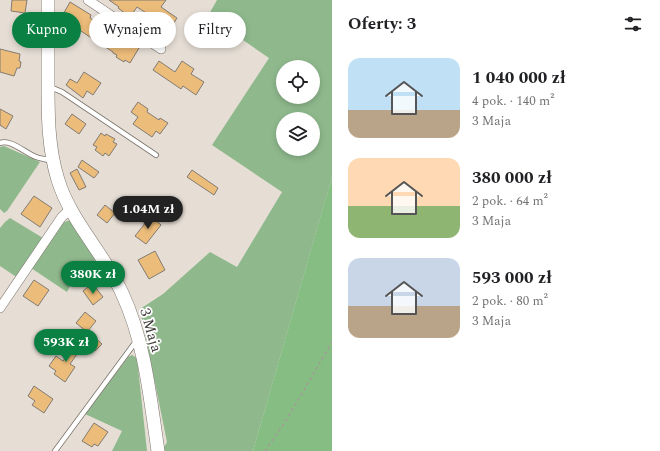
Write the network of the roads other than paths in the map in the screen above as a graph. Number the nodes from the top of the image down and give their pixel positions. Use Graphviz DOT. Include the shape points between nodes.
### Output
graph roads {
  1 [pos="48,0"];
  2 [pos="88,0"];
  3 [pos="161,49"];
  4 [pos="48,86"];
  5 [pos="0,144"];
  6 [pos="156,155"];
  7 [pos="53,161"];
  8 [pos="70,209"];
  9 [pos="0,308"];
  10 [pos="139,337"];
  11 [pos="55,451"];
  12 [pos="158,451"];
  1 -- 4 [label="street, 3 Maja"];
  2 -- 3 [label="street"];
  4 -- 6 [label="lane" via="62,92"];
  4 -- 7 [label="street, 3 Maja" via="49,142"];
  5 -- 7 [label="lane" via="11,144 36,157"];
  7 -- 8 [label="street, 3 Maja"];
  8 -- 9 [label="street" via="61,218"];
  8 -- 10 [label="street, 3 Maja" via="121,291"];
  10 -- 11 [label="lane"];
  10 -- 12 [label="street, 3 Maja"];
}
